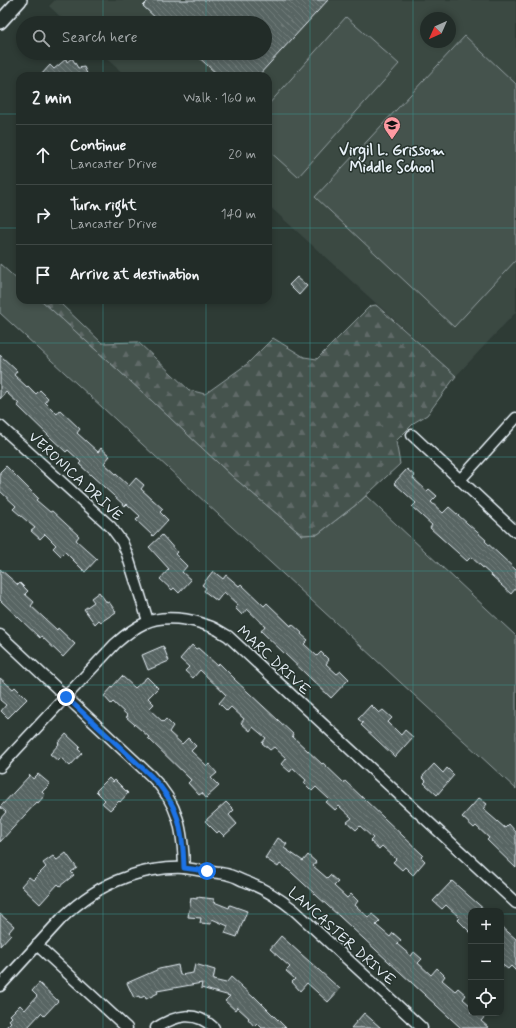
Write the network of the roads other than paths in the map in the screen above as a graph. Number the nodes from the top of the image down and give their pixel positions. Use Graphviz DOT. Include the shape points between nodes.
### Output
graph roads {
  1 [pos="20,0"];
  2 [pos="0,22"];
  3 [pos="516,418"];
  4 [pos="0,426"];
  5 [pos="412,435"];
  6 [pos="460,480"];
  7 [pos="516,532"];
  8 [pos="148,621"];
  9 [pos="0,636"];
  10 [pos="66,697"];
  11 [pos="0,767"];
  12 [pos="184,868"];
  13 [pos="516,903"];
  14 [pos="37,945"];
  15 [pos="0,986"];
  16 [pos="127,1028"];
  17 [pos="156,1028"];
  18 [pos="214,1028"];
  19 [pos="422,1028"];
  1 -- 2 [label="main road"];
  3 -- 6 [label="street"];
  4 -- 8 [label="street, VERONICA DRIVE" via="111,528 122,542"];
  5 -- 6 [label="street"];
  6 -- 7 [label="street"];
  8 -- 10 [label="street, MARC DRIVE" via="115,644"];
  8 -- 13 [label="street, MARC DRIVE" via="175,618 192,620 228,636"];
  9 -- 10 [label="street"];
  10 -- 11 [label="street, MARC DRIVE"];
  10 -- 12 [label="street" via="151,776 166,794 179,821"];
  12 -- 14 [label="street, LANCASTER DRIVE" via="163,869 122,878 73,908"];
  12 -- 19 [label="street, LANCASTER DRIVE" via="230,875 270,892 294,910"];
  14 -- 15 [label="street, LANCASTER DRIVE"];
  14 -- 16 [label="street"];
  17 -- 18 [label="street" via="167,1021 188,1016 199,1018"];
}
